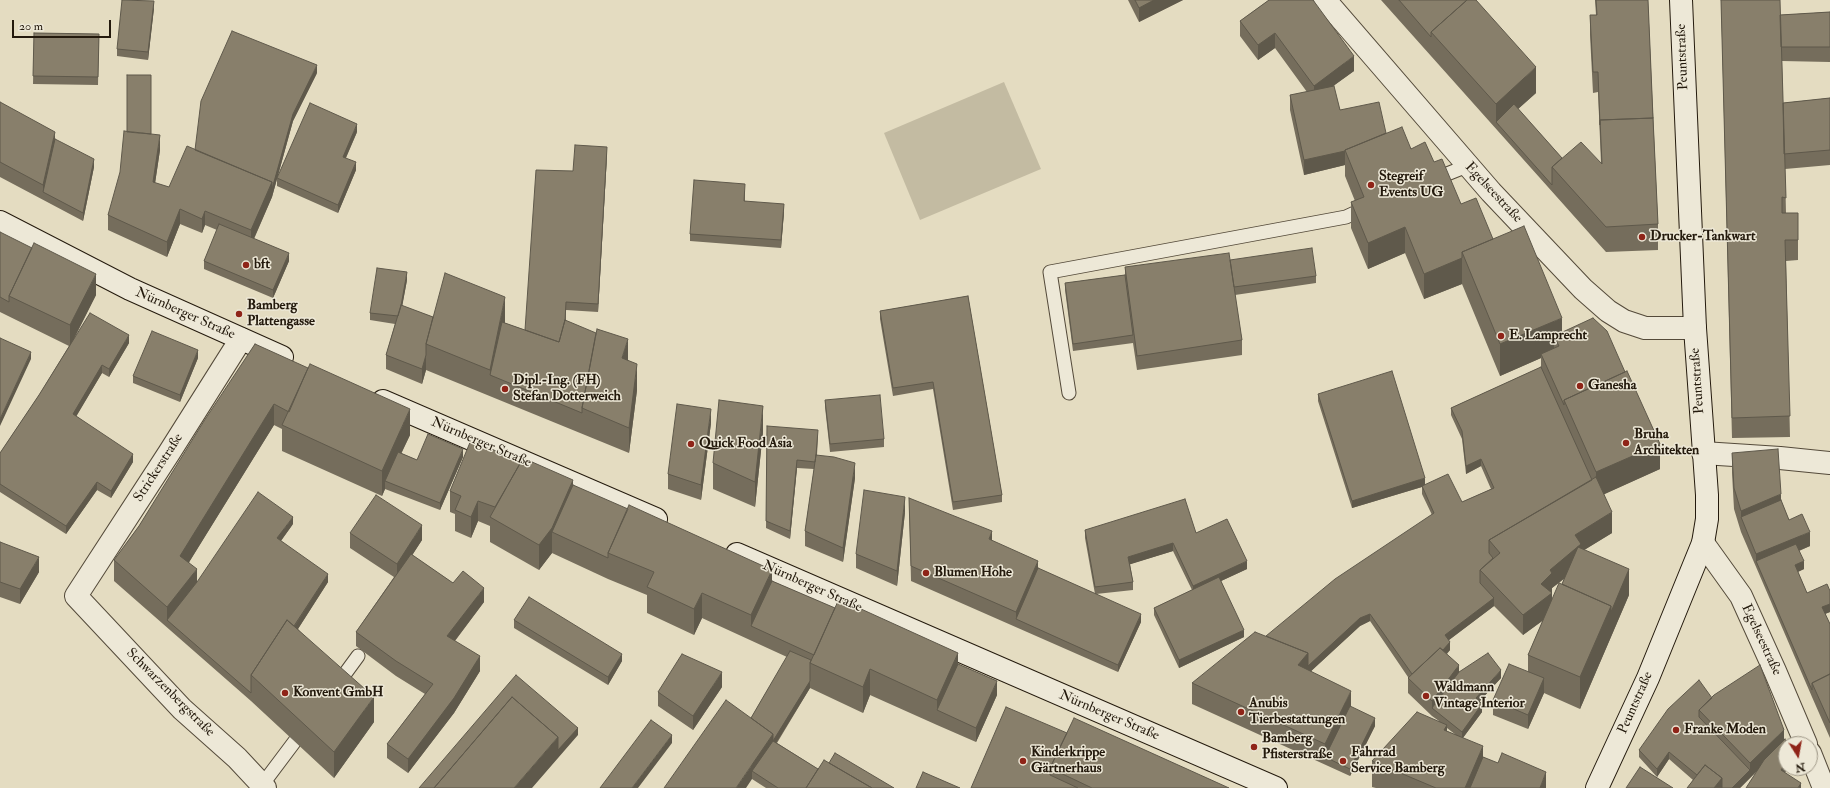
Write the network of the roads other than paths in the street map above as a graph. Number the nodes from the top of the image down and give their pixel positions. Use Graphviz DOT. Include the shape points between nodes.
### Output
graph roads {
  1 [pos="1325,0"];
  2 [pos="1681,0"];
  3 [pos="1467,166"];
  4 [pos="1431,180"];
  5 [pos="1359,211"];
  6 [pos="0,222"];
  7 [pos="1695,328"];
  8 [pos="241,339"];
  9 [pos="297,363"];
  10 [pos="1069,393"];
  11 [pos="367,394"];
  12 [pos="1703,453"];
  13 [pos="1830,463"];
  14 [pos="677,528"];
  15 [pos="1703,543"];
  16 [pos="720,547"];
  17 [pos="76,596"];
  18 [pos="358,656"];
  19 [pos="335,687"];
  20 [pos="1803,736"];
  21 [pos="295,741"];
  22 [pos="1818,773"];
  23 [pos="264,786"];
  24 [pos="1276,788"];
  25 [pos="1597,788"];
  26 [pos="1824,788"];
  1 -- 3 [label="street, Egelseestraße"];
  2 -- 7 [label="street, Peuntstraße"];
  3 -- 4 [label="lane"];
  3 -- 7 [label="street, Egelseestraße" via="1583,289 1608,311 1624,321 1645,328"];
  5 -- 10 [label="lane" via="1346,217 1050,272"];
  6 -- 8 [label="street, Nürnberger Straße" via="130,289"];
  7 -- 12 [label="street, Peuntstraße"];
  8 -- 9 [label="street, Nürnberger Straße"];
  8 -- 17 [label="street, Strickerstraße"];
  11 -- 14 [label="street, Nürnberger Straße"];
  12 -- 13 [label="street"];
  12 -- 15 [label="street, Peuntstraße" via="1707,495"];
  15 -- 20 [label="street, Egelseestraße" via="1741,596"];
  15 -- 25 [label="street, Peuntstraße" via="1648,678"];
  16 -- 24 [label="street, Nürnberger Straße"];
  17 -- 23 [label="street, Schwarzenbergstraße" via="182,709"];
  18 -- 19 [label="lane"];
  21 -- 23 [label="lane"];
  22 -- 26 [label="street"];
}
